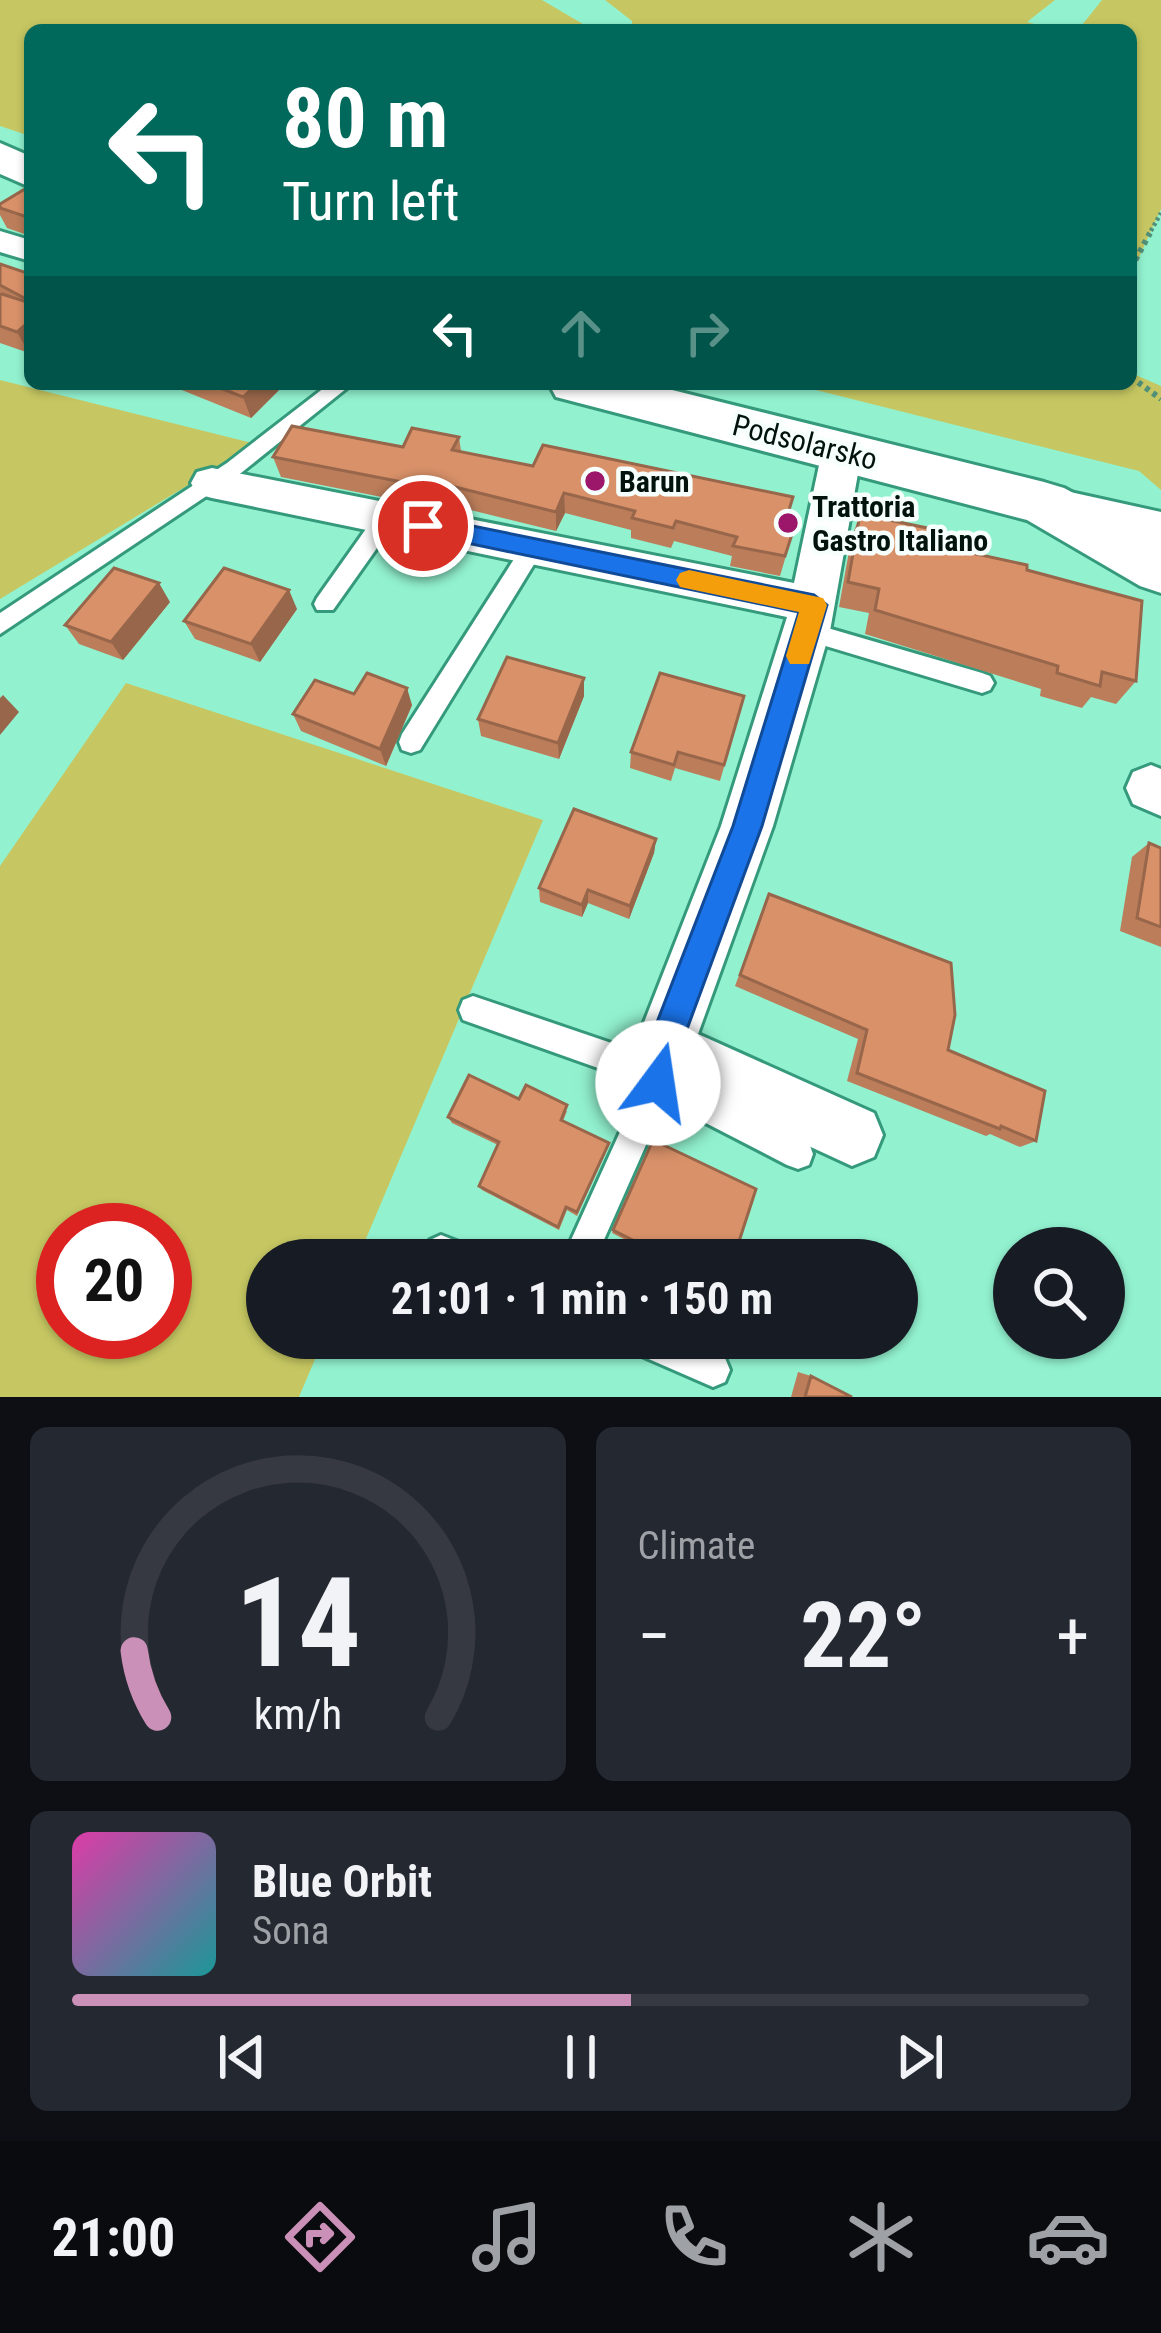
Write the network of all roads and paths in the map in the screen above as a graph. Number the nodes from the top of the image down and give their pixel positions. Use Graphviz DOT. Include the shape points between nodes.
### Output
graph roads {
  1 [pos="1161,213"];
  2 [pos="1137,257"];
  3 [pos="333,390"];
  4 [pos="599,390"];
  5 [pos="842,451"];
  6 [pos="212,483"];
  7 [pos="1044,503"];
  8 [pos="386,518"];
  9 [pos="1161,528"];
  10 [pos="533,548"];
  11 [pos="1161,569"];
  12 [pos="325,604"];
  13 [pos="811,618"];
  14 [pos="0,625"];
  15 [pos="982,682"];
  16 [pos="411,742"];
  17 [pos="473,1010"];
  18 [pos="661,1065"];
  19 [pos="851,1135"];
  20 [pos="798,1154"];
  21 [pos="587,1239"];
  22 [pos="688,1359"];
  23 [pos="713,1370"];
  1 -- 2 [label="path"];
  3 -- 6 [label="lane"];
  4 -- 5 [label="main road, Podsolarsko"];
  5 -- 7 [label="main road, Podsolarsko"];
  5 -- 13 [label="street"];
  6 -- 8 [label="street"];
  6 -- 14 [label="lane"];
  7 -- 9 [label="street"];
  7 -- 11 [label="main road, Podsolarsko"];
  8 -- 10 [label="street"];
  8 -- 12 [label="lane"];
  10 -- 13 [label="street"];
  10 -- 16 [label="lane"];
  13 -- 15 [label="lane"];
  13 -- 18 [label="street"];
  17 -- 18 [label="lane" via="626,1063"];
  18 -- 19 [label="street"];
  18 -- 20 [label="lane"];
  18 -- 21 [label="lane"];
  22 -- 23 [label="lane"];
}
